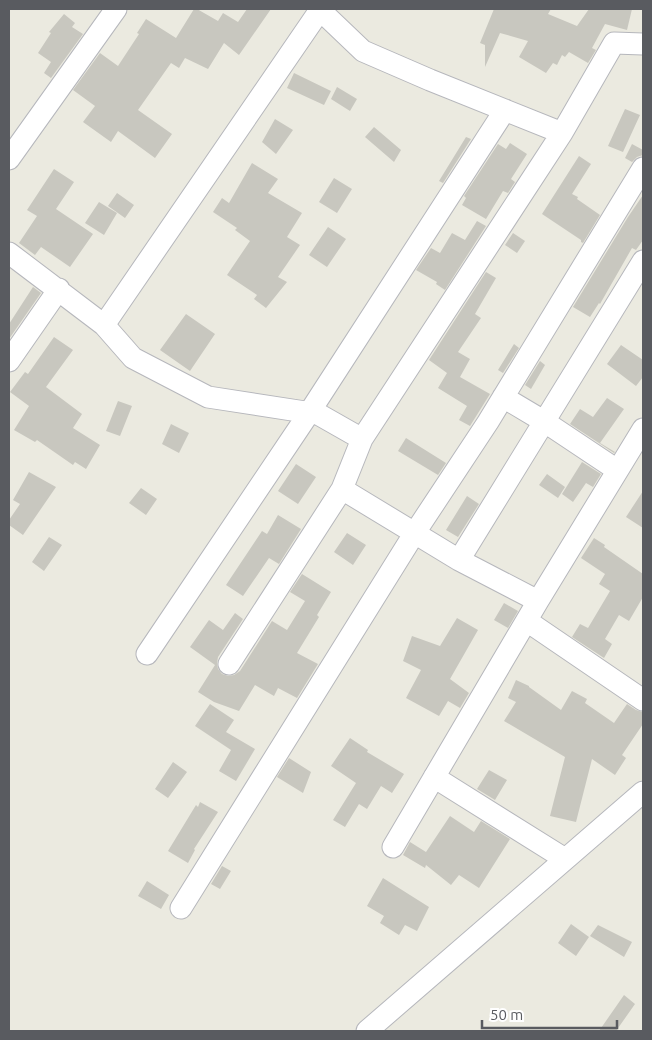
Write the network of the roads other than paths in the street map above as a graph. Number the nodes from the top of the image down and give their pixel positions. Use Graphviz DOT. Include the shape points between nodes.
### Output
graph roads {
  1 [pos="116,9"];
  2 [pos="319,9"];
  3 [pos="643,44"];
  4 [pos="505,110"];
  5 [pos="562,133"];
  6 [pos="9,159"];
  7 [pos="643,168"];
  8 [pos="9,253"];
  9 [pos="643,262"];
  10 [pos="637,288"];
  11 [pos="58,289"];
  12 [pos="104,325"];
  13 [pos="9,360"];
  14 [pos="503,397"];
  15 [pos="309,413"];
  16 [pos="545,422"];
  17 [pos="643,429"];
  18 [pos="362,439"];
  19 [pos="617,470"];
  20 [pos="342,489"];
  21 [pos="414,534"];
  22 [pos="459,560"];
  23 [pos="538,601"];
  24 [pos="526,621"];
  25 [pos="147,654"];
  26 [pos="229,664"];
  27 [pos="643,700"];
  28 [pos="434,777"];
  29 [pos="643,792"];
  30 [pos="393,847"];
  31 [pos="565,859"];
  32 [pos="180,908"];
  33 [pos="367,1031"];
  1 -- 6 [label="street"];
  2 -- 4 [label="street" via="363,51"];
  2 -- 12 [label="street"];
  3 -- 5 [label="street" via="614,43"];
  4 -- 5 [label="street"];
  4 -- 15 [label="street"];
  5 -- 18 [label="street"];
  7 -- 14 [label="street"];
  8 -- 11 [label="street"];
  9 -- 10 [label="street"];
  10 -- 16 [label="street"];
  11 -- 12 [label="street"];
  11 -- 13 [label="street"];
  12 -- 15 [label="street" via="133,358 208,396"];
  14 -- 16 [label="street"];
  14 -- 21 [label="street"];
  15 -- 18 [label="street" via="318,414"];
  15 -- 25 [label="street"];
  16 -- 19 [label="street"];
  16 -- 22 [label="street"];
  17 -- 19 [label="street"];
  18 -- 20 [label="street"];
  19 -- 23 [label="street"];
  20 -- 21 [label="street"];
  20 -- 26 [label="street"];
  21 -- 22 [label="street"];
  21 -- 32 [label="street"];
  22 -- 23 [label="street"];
  23 -- 24 [label="street"];
  24 -- 27 [label="street"];
  24 -- 28 [label="street"];
  28 -- 30 [label="street"];
  28 -- 31 [label="street"];
  29 -- 31 [label="street"];
  31 -- 33 [label="street"];
}
